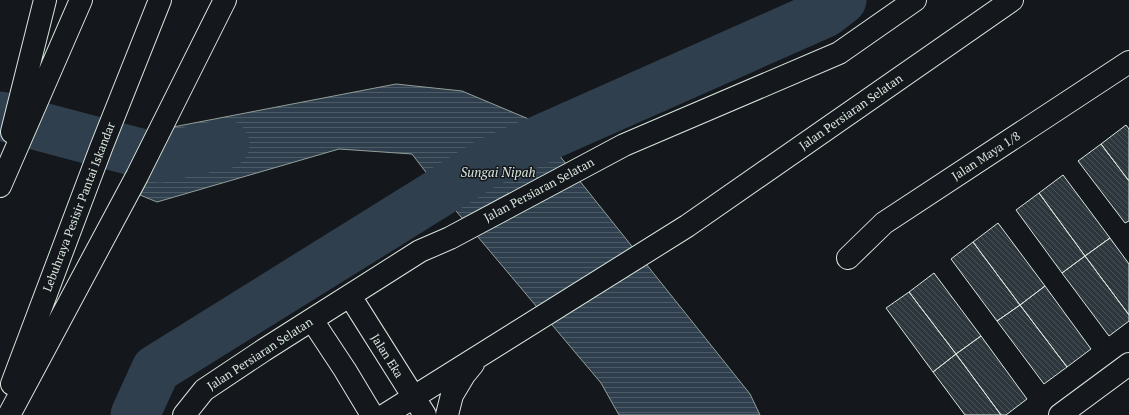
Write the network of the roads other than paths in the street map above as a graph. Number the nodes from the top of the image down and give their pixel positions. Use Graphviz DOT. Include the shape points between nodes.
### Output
graph roads {
  1 [pos="45,0"];
  2 [pos="81,0"];
  3 [pos="160,0"];
  4 [pos="225,0"];
  5 [pos="915,0"];
  6 [pos="1012,0"];
  7 [pos="1129,62"];
  8 [pos="0,179"];
  9 [pos="0,186"];
  10 [pos="848,258"];
  11 [pos="350,296"];
  12 [pos="312,320"];
  13 [pos="480,355"];
  14 [pos="1129,364"];
  15 [pos="413,396"];
  16 [pos="1,415"];
  17 [pos="9,415"];
  18 [pos="184,415"];
  19 [pos="372,415"];
  20 [pos="385,415"];
  21 [pos="425,415"];
  22 [pos="447,415"];
  23 [pos="1060,415"];
  1 -- 8 [label="main road"];
  2 -- 9 [label="main road"];
  3 -- 16 [label="main road, Lebuhraya Pesisir Pantai Iskandar" via="101,148"];
  4 -- 17 [label="main road" via="137,176"];
  5 -- 11 [label="main road, Jalan Persiaran Selatan" via="839,53 624,146 450,238 420,251"];
  6 -- 13 [label="main road, Jalan Persiaran Selatan" via="687,226"];
  7 -- 10 [label="main road, Jalan Maya 1/8" via="884,223"];
  11 -- 12 [label="main road, Jalan Persiaran Selatan"];
  11 -- 15 [label="main road, Jalan Eka"];
  12 -- 18 [label="main road, Jalan Persiaran Selatan" via="204,390"];
  12 -- 19 [label="main road"];
  13 -- 15 [label="main road, Jalan Persiaran Selatan"];
  13 -- 22 [label="main road" via="452,395"];
  14 -- 23 [label="main road"];
  15 -- 20 [label="main road, Jalan Persiaran Selatan"];
  15 -- 21 [label="main road, Jalan Eka"];
}
